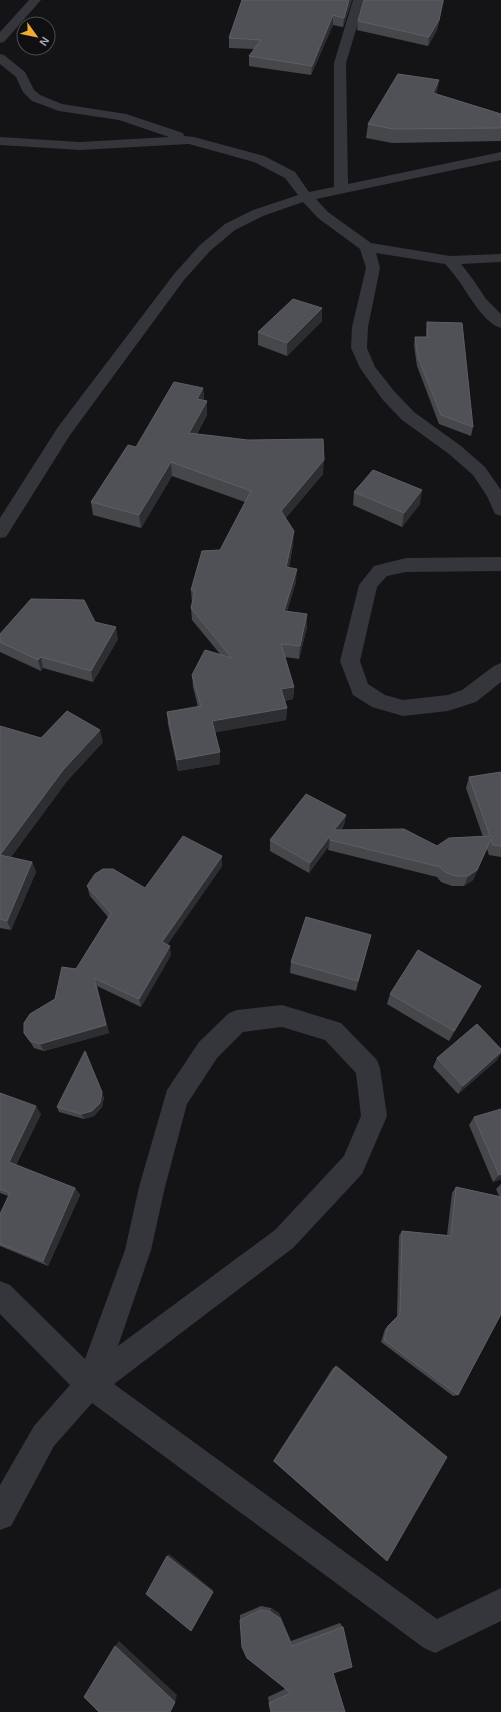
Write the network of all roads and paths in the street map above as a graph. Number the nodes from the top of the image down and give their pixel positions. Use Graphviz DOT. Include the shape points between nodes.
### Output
graph roads {
  1 [pos="35,0"];
  2 [pos="359,0"];
  3 [pos="0,39"];
  4 [pos="0,58"];
  5 [pos="189,140"];
  6 [pos="0,141"];
  7 [pos="501,156"];
  8 [pos="341,189"];
  9 [pos="306,197"];
  10 [pos="367,247"];
  11 [pos="501,258"];
  12 [pos="450,260"];
  13 [pos="501,323"];
  14 [pos="501,510"];
  15 [pos="0,532"];
  16 [pos="501,564"];
  17 [pos="501,671"];
  18 [pos="0,1295"];
  19 [pos="90,1384"];
  20 [pos="0,1514"];
  21 [pos="501,1604"];
  1 -- 3 [label="street"];
  2 -- 8 [label="street" via="340,64"];
  4 -- 5 [label="street" via="21,75 29,92 36,98 59,107 122,117"];
  5 -- 6 [label="street" via="80,146"];
  5 -- 9 [label="street" via="259,159 290,174"];
  7 -- 8 [label="street"];
  8 -- 9 [label="street"];
  9 -- 10 [label="street" via="323,215"];
  9 -- 15 [label="street" via="282,204 230,227 205,248 179,278 64,431"];
  10 -- 12 [label="street"];
  10 -- 14 [label="street" via="373,268 360,328 359,348 368,368 408,416 479,471 495,495"];
  11 -- 12 [label="street"];
  12 -- 13 [label="street" via="480,302"];
  16 -- 17 [label="street" via="406,565 381,571 368,584 350,661 360,688 379,701 403,708 448,703 469,696"];
  18 -- 19 [label="street"];
  19 -- 19 [label="street" via="284,1239 353,1165 374,1116 368,1068 332,1031 282,1016 237,1021 208,1050 176,1099 138,1250"];
  19 -- 20 [label="street" via="44,1436"];
  19 -- 21 [label="street" via="434,1637"];
}
